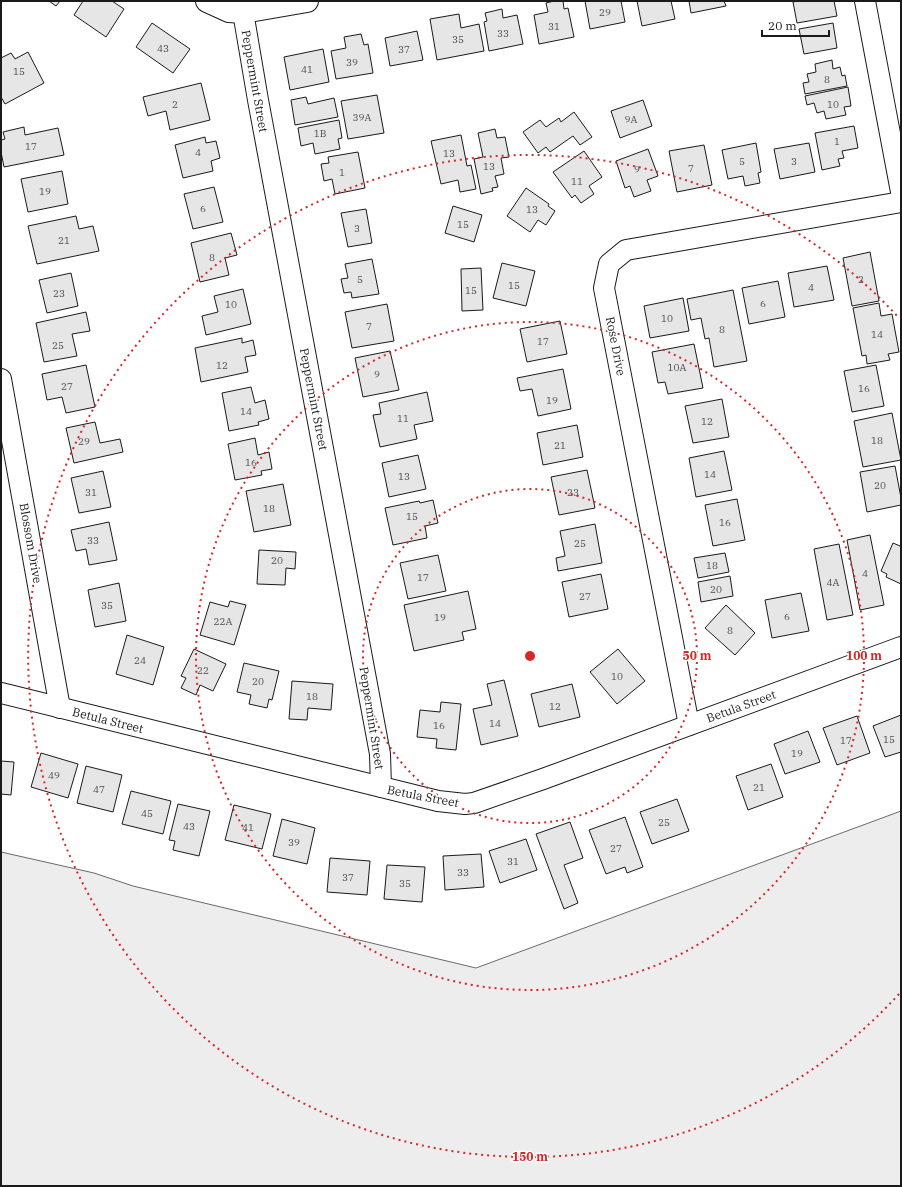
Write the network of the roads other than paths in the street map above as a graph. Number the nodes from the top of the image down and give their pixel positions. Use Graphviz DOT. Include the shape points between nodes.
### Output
graph roads {
  1 [pos="207,1"];
  2 [pos="307,1"];
  3 [pos="865,1"];
  4 [pos="244,12"];
  5 [pos="901,192"];
  6 [pos="901,202"];
  7 [pos="1,378"];
  8 [pos="901,647"];
  9 [pos="1,693"];
  10 [pos="60,708"];
  11 [pos="689,725"];
  12 [pos="381,787"];
  1 -- 4 [label="street" via="229,10"];
  2 -- 4 [label="street"];
  3 -- 5 [label="street"];
  4 -- 12 [label="street, Peppermint Street" via="258,100 380,754"];
  6 -- 11 [label="street, Rose Drive" via="626,250 609,264 604,288"];
  7 -- 10 [label="street, Blossom Drive"];
  8 -- 11 [label="street, Betula Street"];
  9 -- 10 [label="street, Betula Street"];
  10 -- 12 [label="street, Betula Street"];
  11 -- 12 [label="street, Betula Street" via="474,803 438,801"];
}
